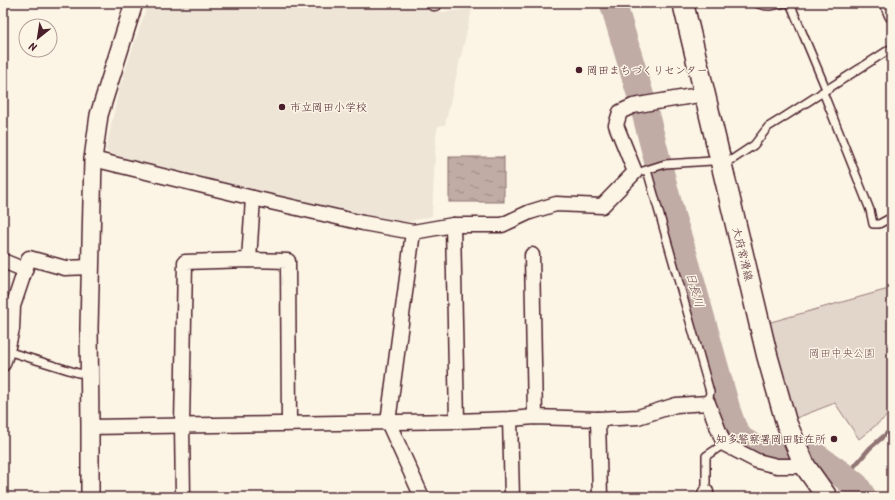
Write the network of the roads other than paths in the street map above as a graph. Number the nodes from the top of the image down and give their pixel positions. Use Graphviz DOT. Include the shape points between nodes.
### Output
graph roads {
  1 [pos="134,3"];
  2 [pos="683,3"];
  3 [pos="756,3"];
  4 [pos="785,3"];
  5 [pos="790,3"];
  6 [pos="887,3"];
  7 [pos="892,15"];
  8 [pos="892,49"];
  9 [pos="824,91"];
  10 [pos="705,94"];
  11 [pos="92,159"];
  12 [pos="721,160"];
  13 [pos="644,171"];
  14 [pos="253,198"];
  15 [pos="892,217"];
  16 [pos="453,225"];
  17 [pos="413,232"];
  18 [pos="532,255"];
  19 [pos="249,260"];
  20 [pos="3,261"];
  21 [pos="90,267"];
  22 [pos="25,270"];
  23 [pos="5,357"];
  24 [pos="89,374"];
  25 [pos="708,403"];
  26 [pos="535,417"];
  27 [pos="510,419"];
  28 [pos="598,419"];
  29 [pos="457,421"];
  30 [pos="388,422"];
  31 [pos="289,423"];
  32 [pos="182,425"];
  33 [pos="90,427"];
  34 [pos="724,444"];
  35 [pos="802,458"];
  36 [pos="706,495"];
  37 [pos="90,497"];
  38 [pos="183,497"];
  39 [pos="422,497"];
  40 [pos="512,497"];
  41 [pos="600,497"];
  42 [pos="827,497"];
  1 -- 11 [label="street" via="99,114"];
  2 -- 10 [label="main road, 大府常滑線"];
  3 -- 4 [label="lane" via="763,6"];
  5 -- 9 [label="lane"];
  6 -- 7 [label="street"];
  8 -- 9 [label="lane"];
  9 -- 12 [label="lane" via="768,127 744,152 733,159"];
  9 -- 15 [label="lane" via="873,224 879,224"];
  10 -- 12 [label="main road, 大府常滑線"];
  10 -- 13 [label="street" via="633,106 620,112 616,125"];
  11 -- 14 [label="street"];
  11 -- 21 [label="street"];
  12 -- 13 [label="lane" via="665,164"];
  12 -- 35 [label="main road, 大府常滑線" via="767,355 786,422"];
  13 -- 16 [label="street" via="602,206 556,204 502,225"];
  13 -- 25 [label="lane" via="710,392"];
  14 -- 17 [label="street"];
  14 -- 19 [label="street"];
  16 -- 17 [label="street"];
  16 -- 29 [label="street"];
  17 -- 30 [label="street"];
  18 -- 26 [label="street"];
  19 -- 31 [label="street" via="288,261"];
  19 -- 32 [label="street" via="185,262"];
  20 -- 22 [label="street"];
  21 -- 22 [label="street" via="65,268 29,258"];
  21 -- 24 [label="street"];
  22 -- 23 [label="street" via="13,306 12,329"];
  23 -- 24 [label="lane"];
  24 -- 33 [label="street"];
  25 -- 28 [label="street" via="676,405 638,417"];
  25 -- 34 [label="street"];
  26 -- 27 [label="street"];
  26 -- 28 [label="street"];
  27 -- 29 [label="street"];
  27 -- 40 [label="street"];
  28 -- 41 [label="street"];
  29 -- 30 [label="street"];
  30 -- 31 [label="street"];
  30 -- 39 [label="street"];
  31 -- 32 [label="street"];
  32 -- 33 [label="street"];
  32 -- 38 [label="street"];
  33 -- 37 [label="street"];
  34 -- 35 [label="street" via="757,461 777,466"];
  34 -- 36 [label="lane" via="706,456"];
  35 -- 42 [label="main road, 大府常滑線"];
}
